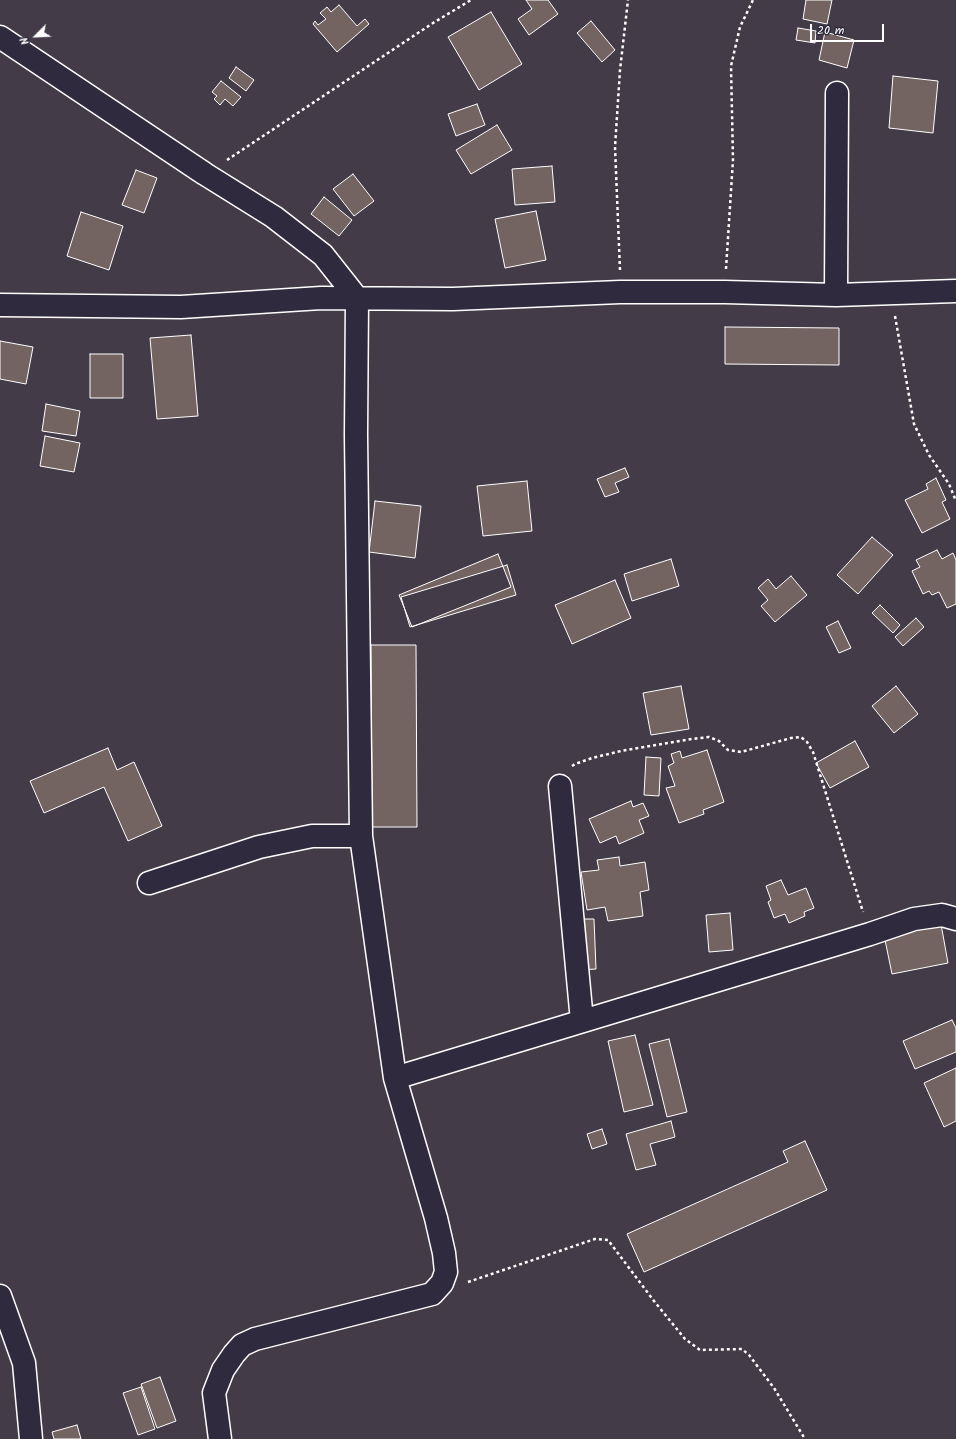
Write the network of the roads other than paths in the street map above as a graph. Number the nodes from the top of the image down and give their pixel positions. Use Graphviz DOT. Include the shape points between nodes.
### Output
graph roads {
  1 [pos="0,37"];
  2 [pos="837,93"];
  3 [pos="956,291"];
  4 [pos="836,295"];
  5 [pos="357,298"];
  6 [pos="0,305"];
  7 [pos="560,786"];
  8 [pos="361,836"];
  9 [pos="149,883"];
  10 [pos="956,919"];
  11 [pos="582,1021"];
  12 [pos="395,1078"];
  13 [pos="0,1296"];
  14 [pos="31,1439"];
  15 [pos="220,1439"];
  1 -- 5 [label="street" via="274,217 323,255"];
  2 -- 4 [label="street"];
  3 -- 4 [label="street"];
  4 -- 5 [label="street" via="620,292 453,299"];
  5 -- 6 [label="street" via="321,298 181,308"];
  5 -- 8 [label="street" via="356,435"];
  7 -- 11 [label="street"];
  8 -- 9 [label="street" via="312,836 259,847"];
  8 -- 12 [label="street"];
  10 -- 11 [label="street" via="942,914 914,919"];
  11 -- 12 [label="street"];
  12 -- 15 [label="street" via="436,1218 446,1272 442,1283 432,1294 255,1339 242,1345 223,1370 214,1393"];
  13 -- 14 [label="street" via="24,1364"];
}
